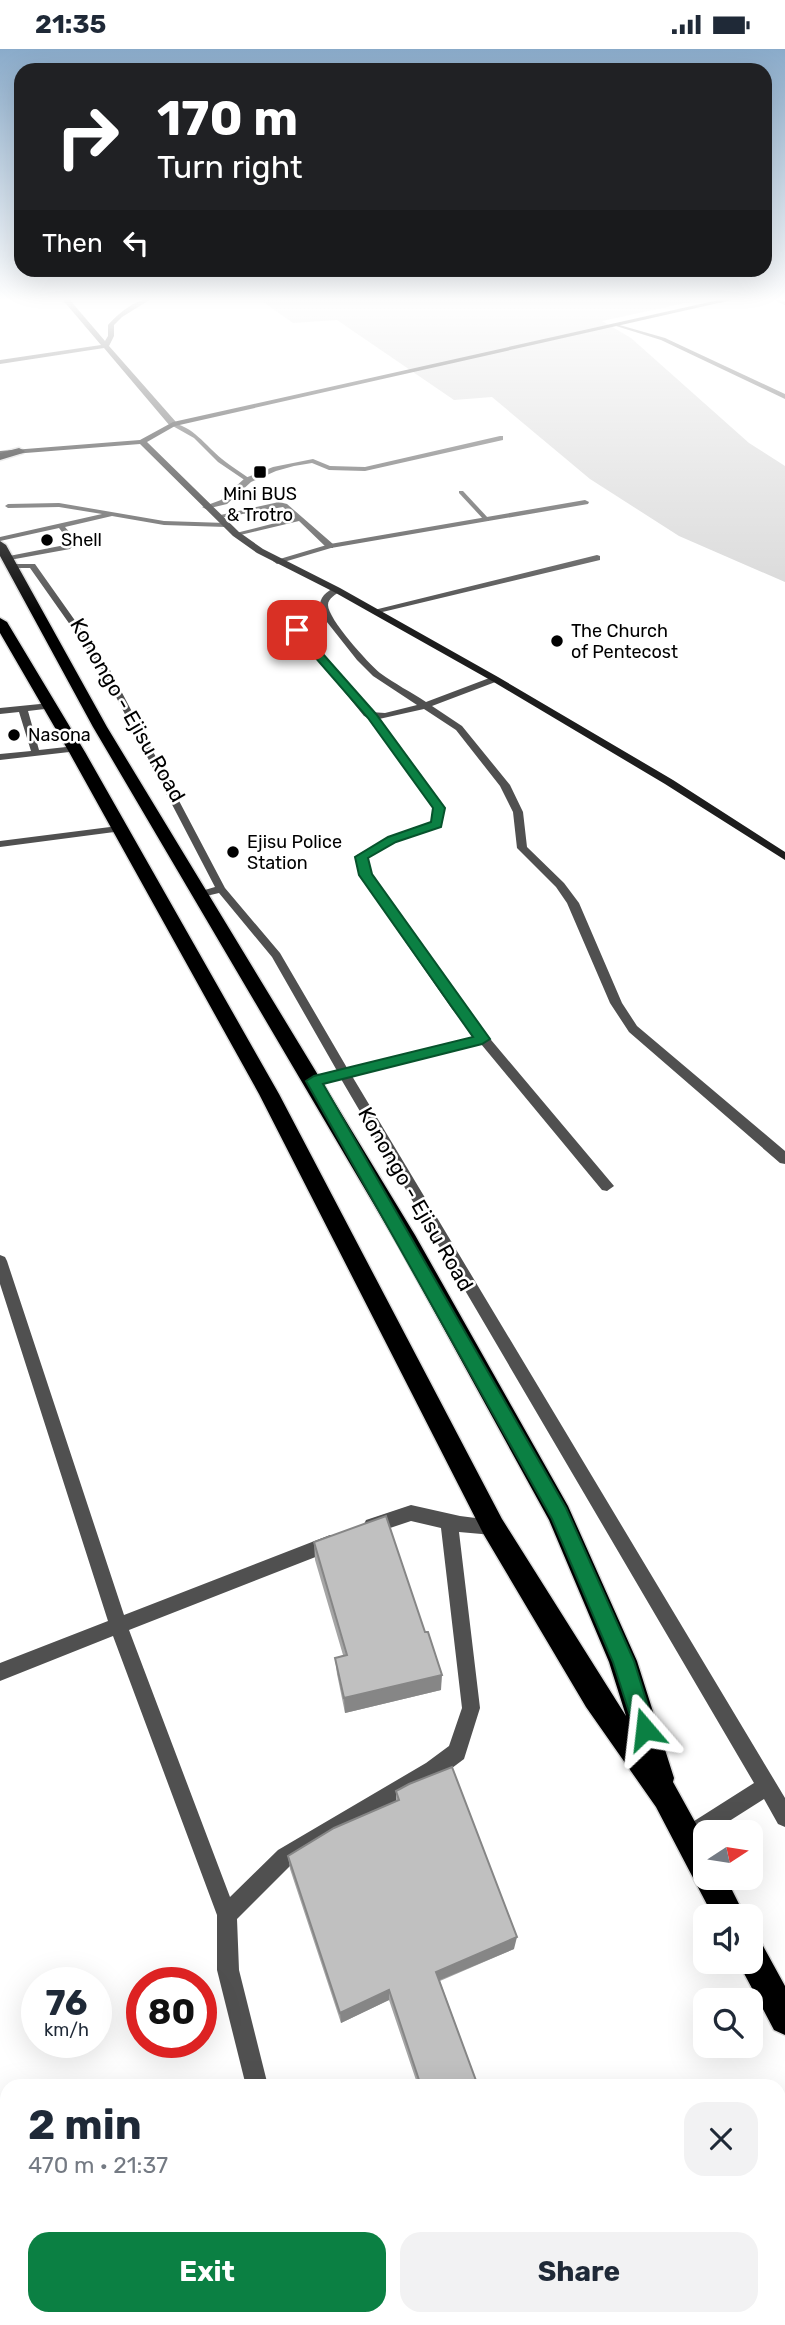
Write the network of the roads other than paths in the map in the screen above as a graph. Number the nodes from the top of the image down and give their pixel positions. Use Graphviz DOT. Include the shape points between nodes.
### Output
graph roads {
  1 [pos="157,405"];
  2 [pos="257,405"];
  3 [pos="173,424"];
  4 [pos="500,438"];
  5 [pos="142,442"];
  6 [pos="0,444"];
  7 [pos="62,446"];
  8 [pos="19,451"];
  9 [pos="0,455"];
  10 [pos="248,480"];
  11 [pos="461,492"];
  12 [pos="586,502"];
  13 [pos="8,506"];
  14 [pos="206,506"];
  15 [pos="117,513"];
  16 [pos="219,516"];
  17 [pos="300,519"];
  18 [pos="487,520"];
  19 [pos="226,525"];
  20 [pos="62,527"];
  21 [pos="236,534"];
  22 [pos="23,535"];
  23 [pos="0,539"];
  24 [pos="0,545"];
  25 [pos="330,546"];
  26 [pos="34,553"];
  27 [pos="597,558"];
  28 [pos="277,561"];
  29 [pos="9,562"];
  30 [pos="337,590"];
  31 [pos="374,611"];
  32 [pos="325,614"];
  33 [pos="0,622"];
  34 [pos="495,678"];
  35 [pos="424,705"];
  36 [pos="50,706"];
  37 [pos="23,709"];
  38 [pos="0,711"];
  39 [pos="372,716"];
  40 [pos="75,749"];
  41 [pos="36,754"];
  42 [pos="0,757"];
  43 [pos="118,829"];
  44 [pos="0,844"];
  45 [pos="785,857"];
  46 [pos="221,889"];
  47 [pos="202,894"];
  48 [pos="482,1039"];
  49 [pos="344,1073"];
  50 [pos="314,1081"];
  51 [pos="785,1159"];
  52 [pos="607,1186"];
  53 [pos="0,1261"];
  54 [pos="449,1521"];
  55 [pos="493,1527"];
  56 [pos="118,1625"];
  57 [pos="0,1672"];
  58 [pos="765,1787"];
  59 [pos="666,1797"];
  60 [pos="785,1817"];
  61 [pos="687,1837"];
  62 [pos="693,1848"];
  63 [pos="227,1915"];
  64 [pos="761,1974"];
  65 [pos="785,2019"];
  66 [pos="255,2079"];
  1 -- 3 [label="street"];
  2 -- 3 [label="main road"];
  3 -- 5 [label="main road"];
  3 -- 10 [label="lane" via="197,437 220,461"];
  4 -- 10 [label="street" via="387,466 346,470 313,461 273,469"];
  5 -- 7 [label="main road"];
  5 -- 14 [label="main road"];
  6 -- 7 [label="main road"];
  7 -- 8 [label="main road"];
  8 -- 9 [label="highway"];
  10 -- 14 [label="street" via="224,502"];
  11 -- 18 [label="lane"];
  12 -- 18 [label="street"];
  13 -- 15 [label="lane" via="60,505"];
  14 -- 16 [label="main road"];
  15 -- 19 [label="lane" via="164,523"];
  15 -- 20 [label="lane"];
  16 -- 17 [label="lane" via="285,505"];
  16 -- 19 [label="main road"];
  17 -- 21 [label="lane"];
  17 -- 25 [label="lane"];
  18 -- 25 [label="street"];
  19 -- 21 [label="main road"];
  20 -- 22 [label="lane"];
  20 -- 26 [label="lane" via="71,544"];
  21 -- 28 [label="main road"];
  22 -- 23 [label="lane"];
  22 -- 26 [label="lane"];
  24 -- 29 [label="highway, Konongo - Ejisu Road"];
  25 -- 28 [label="street"];
  26 -- 29 [label="lane"];
  27 -- 31 [label="street"];
  28 -- 30 [label="main road"];
  29 -- 46 [label="lane" via="32,566 94,650"];
  29 -- 47 [label="highway, Konongo - Ejisu Road" via="100,727"];
  30 -- 31 [label="main road"];
  30 -- 32 [label="street" via="323,603"];
  31 -- 34 [label="main road"];
  32 -- 35 [label="street" via="376,674"];
  32 -- 39 [label="street" via="295,626"];
  33 -- 36 [label="highway, Konongo - Ejisu Road"];
  34 -- 35 [label="street"];
  34 -- 45 [label="main road"];
  35 -- 39 [label="street"];
  35 -- 51 [label="street" via="459,728 509,792 518,812 522,848 572,903 616,1003 633,1029"];
  36 -- 37 [label="lane"];
  36 -- 40 [label="highway, Konongo - Ejisu Road"];
  37 -- 38 [label="lane"];
  37 -- 41 [label="lane"];
  39 -- 48 [label="street" via="439,808 437,824 361,857 365,875"];
  40 -- 41 [label="lane"];
  40 -- 43 [label="highway, Konongo - Ejisu Road"];
  41 -- 42 [label="lane"];
  43 -- 44 [label="street"];
  43 -- 55 [label="highway, Konongo - Ejisu Road" via="269,1094"];
  46 -- 47 [label="lane"];
  46 -- 49 [label="lane" via="276,955"];
  47 -- 50 [label="highway, Konongo - Ejisu Road"];
  48 -- 49 [label="street"];
  48 -- 52 [label="street"];
  49 -- 50 [label="street"];
  49 -- 58 [label="street"];
  50 -- 59 [label="highway, Konongo - Ejisu Road" via="559,1514 623,1661"];
  53 -- 56 [label="street"];
  54 -- 55 [label="street"];
  54 -- 56 [label="street" via="411,1513"];
  54 -- 63 [label="street" via="471,1708 457,1752 285,1857"];
  55 -- 59 [label="highway, Konongo - Ejisu Road" via="596,1697"];
  56 -- 57 [label="street"];
  56 -- 63 [label="street"];
  58 -- 60 [label="street"];
  58 -- 61 [label="street"];
  59 -- 61 [label="highway, Konongo - Ejisu Road"];
  61 -- 62 [label="highway, Konongo - Ejisu Road"];
  63 -- 66 [label="street" via="228,1970"];
  64 -- 65 [label="highway"];
}
